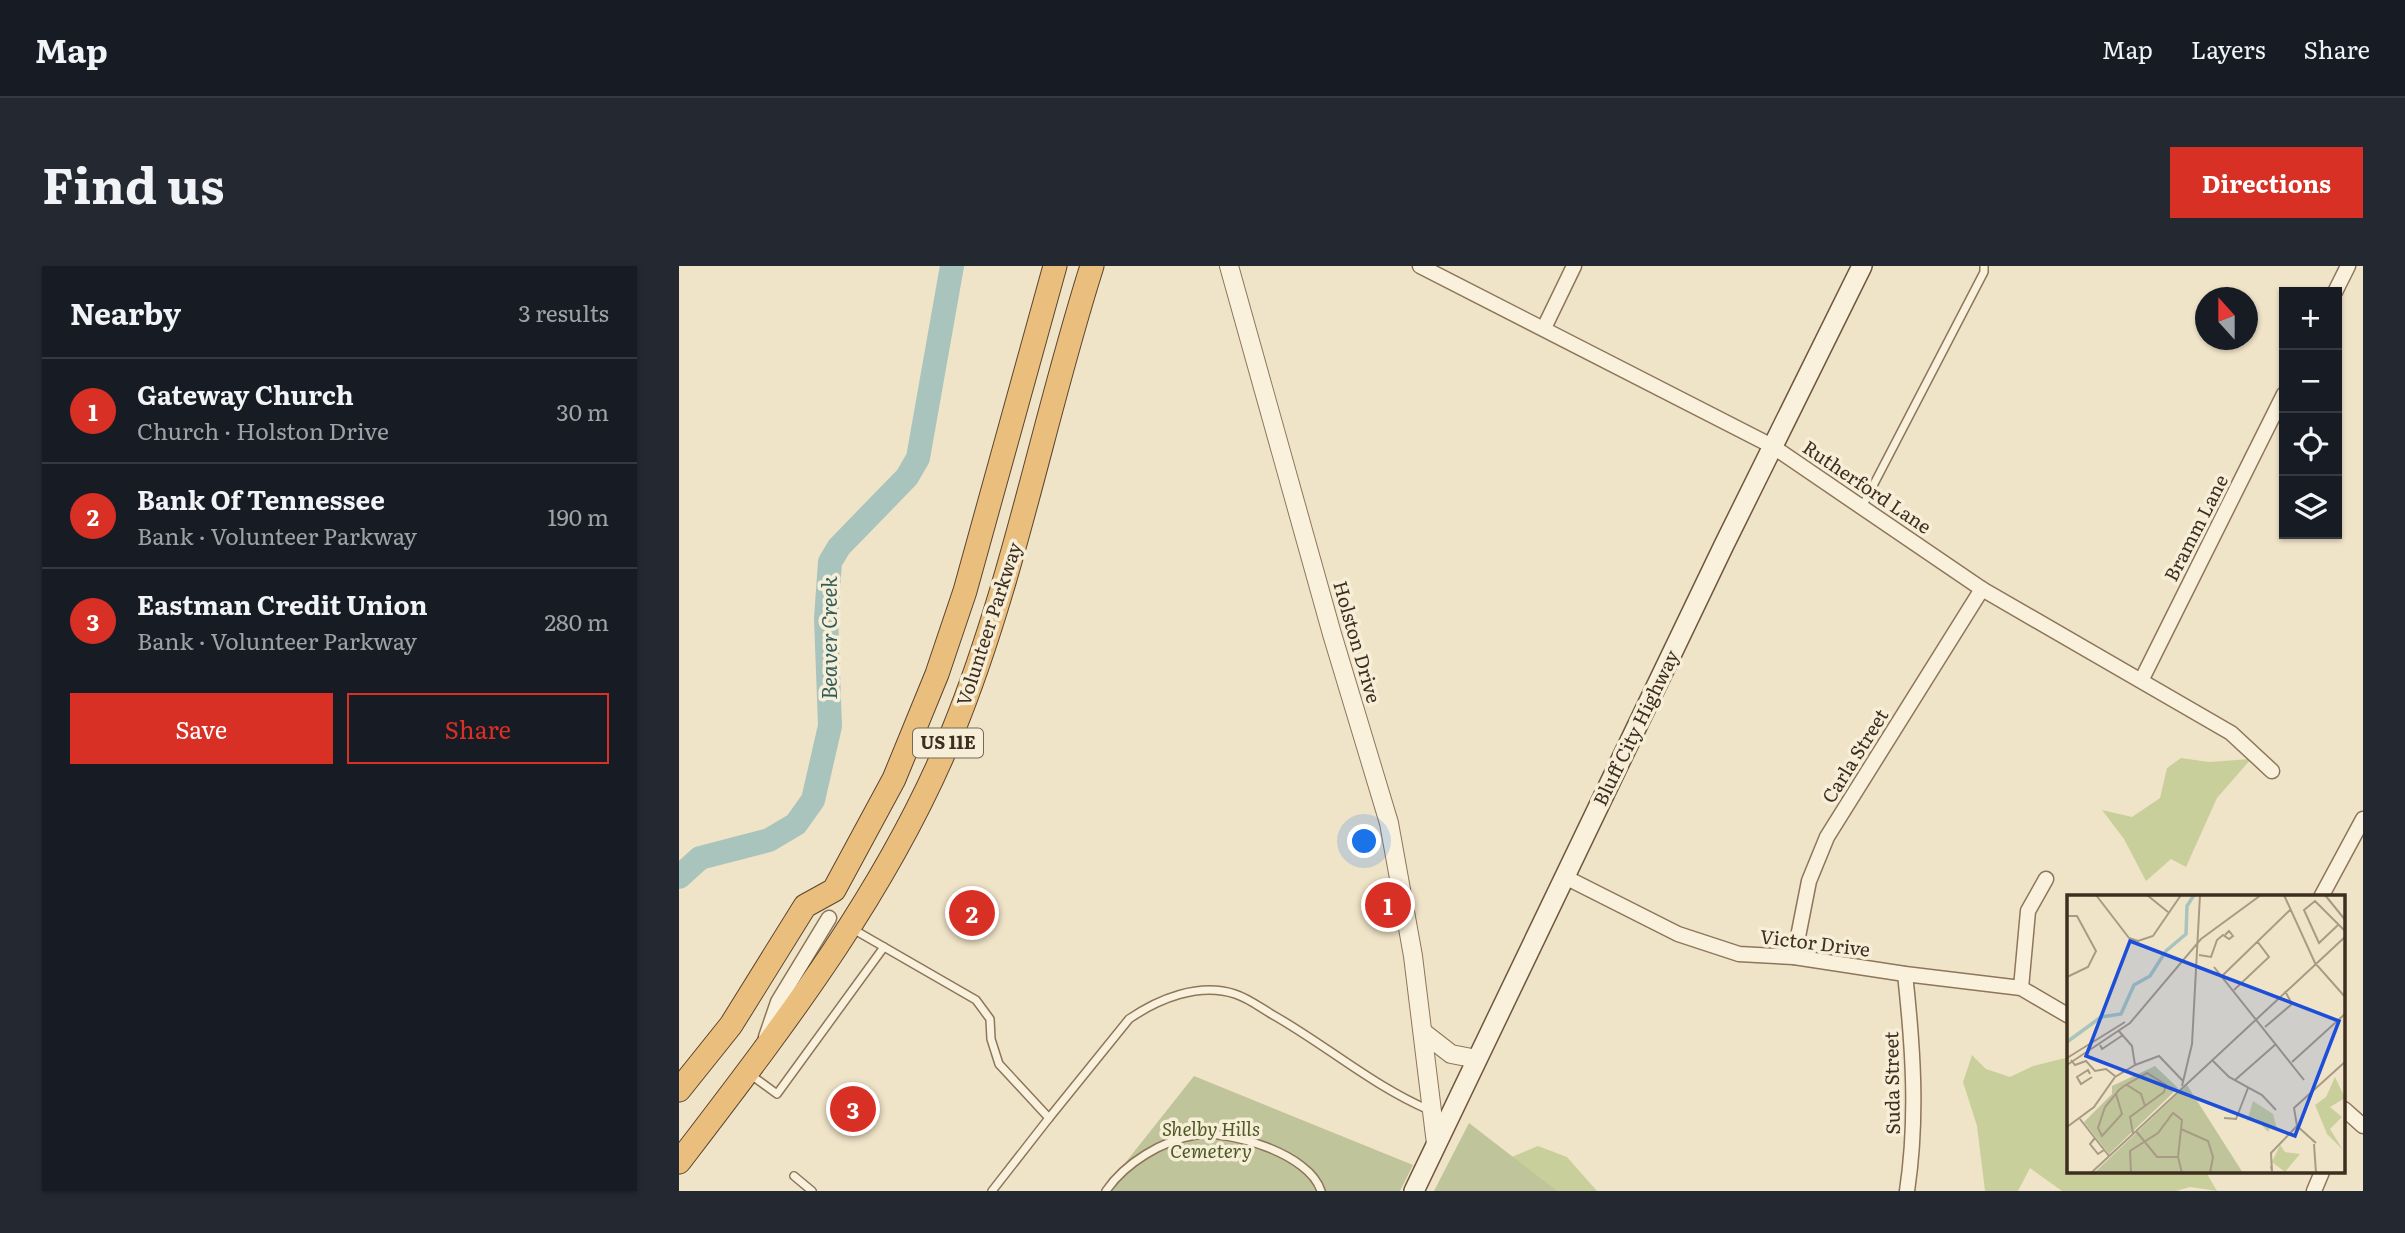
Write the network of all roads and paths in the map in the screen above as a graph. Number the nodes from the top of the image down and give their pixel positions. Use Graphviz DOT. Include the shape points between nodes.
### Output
graph roads {
  1 [pos="1055,266"];
  2 [pos="1092,266"];
  3 [pos="1229,266"];
  4 [pos="1420,266"];
  5 [pos="1574,266"];
  6 [pos="1862,266"];
  7 [pos="1984,266"];
  8 [pos="2348,266"];
  9 [pos="2338,287"];
  10 [pos="1544,328"];
  11 [pos="2279,404"];
  12 [pos="1772,446"];
  13 [pos="1862,507"];
  14 [pos="1982,589"];
  15 [pos="2142,679"];
  16 [pos="2272,771"];
  17 [pos="2363,819"];
  18 [pos="1565,877"];
  19 [pos="2046,879"];
  20 [pos="2322,895"];
  21 [pos="805,906"];
  22 [pos="829,918"];
  23 [pos="851,928"];
  24 [pos="884,947"];
  25 [pos="1794,957"];
  26 [pos="1905,974"];
  27 [pos="2021,988"];
  28 [pos="2067,1015"];
  29 [pos="1424,1033"];
  30 [pos="1477,1059"];
  31 [pos="754,1064"];
  32 [pos="679,1090"];
  33 [pos="1433,1112"];
  34 [pos="2345,1114"];
  35 [pos="1049,1118"];
  36 [pos="2363,1126"];
  37 [pos="1436,1144"];
  38 [pos="679,1162"];
  39 [pos="2321,1174"];
  40 [pos="794,1176"];
  41 [pos="812,1191"];
  42 [pos="992,1191"];
  43 [pos="1107,1191"];
  44 [pos="1321,1191"];
  45 [pos="1414,1191"];
  46 [pos="1907,1191"];
  47 [pos="2314,1191"];
  1 -- 21 [label="highway, Volunteer Parkway / US 11E" via="982,534 937,674 894,779 854,857 834,890"];
  2 -- 23 [label="highway, Volunteer Parkway / US 11E" via="995,618 975,674 932,779"];
  3 -- 29 [label="street, Holston Drive" via="1389,823"];
  4 -- 10 [label="street, Rutherford Lane"];
  5 -- 10 [label="street"];
  6 -- 12 [label="main road, Bluff City Highway"];
  7 -- 13 [label="lane"];
  8 -- 9 [label="street"];
  10 -- 12 [label="street, Rutherford Lane"];
  11 -- 15 [label="street, Bramm Lane"];
  12 -- 13 [label="street, Rutherford Lane"];
  12 -- 18 [label="main road, Bluff City Highway"];
  13 -- 14 [label="street, Rutherford Lane"];
  14 -- 15 [label="street, Rutherford Lane"];
  14 -- 25 [label="street, Carla Street" via="1827,837 1809,881"];
  15 -- 16 [label="street, Rutherford Lane" via="2231,733"];
  17 -- 20 [label="street"];
  18 -- 25 [label="street, Victor Drive" via="1678,934 1739,954"];
  18 -- 30 [label="main road, Bluff City Highway"];
  19 -- 27 [label="street" via="2028,911"];
  21 -- 22 [label="street"];
  21 -- 32 [label="highway, Volunteer Parkway / US 11E" via="731,1025"];
  22 -- 23 [label="street"];
  22 -- 31 [label="street" via="778,1002"];
  23 -- 24 [label="lane"];
  23 -- 31 [label="highway, Volunteer Parkway / US 11E"];
  24 -- 31 [label="lane" via="777,1094"];
  24 -- 35 [label="lane" via="975,1000 990,1019 999,1064"];
  25 -- 26 [label="street, Victor Drive"];
  26 -- 27 [label="street, Victor Drive"];
  26 -- 46 [label="street, Suda Street" via="1914,1135"];
  27 -- 28 [label="street, Victor Drive"];
  29 -- 30 [label="street" via="1451,1054"];
  29 -- 33 [label="street, Holston Drive"];
  30 -- 37 [label="main road, Bluff City Highway"];
  31 -- 38 [label="highway, Volunteer Parkway / US 11E"];
  33 -- 35 [label="lane" via="1398,1097 1298,1029 1236,994 1190,992 1145,1008 1129,1019"];
  33 -- 37 [label="street, Holston Drive"];
  34 -- 36 [label="street"];
  35 -- 42 [label="lane"];
  37 -- 45 [label="main road, Bluff City Highway"];
  39 -- 47 [label="street"];
  40 -- 41 [label="lane"];
  43 -- 44 [label="lane" via="1129,1166 1159,1148 1196,1135 1273,1149 1300,1163 1318,1181"];
}
